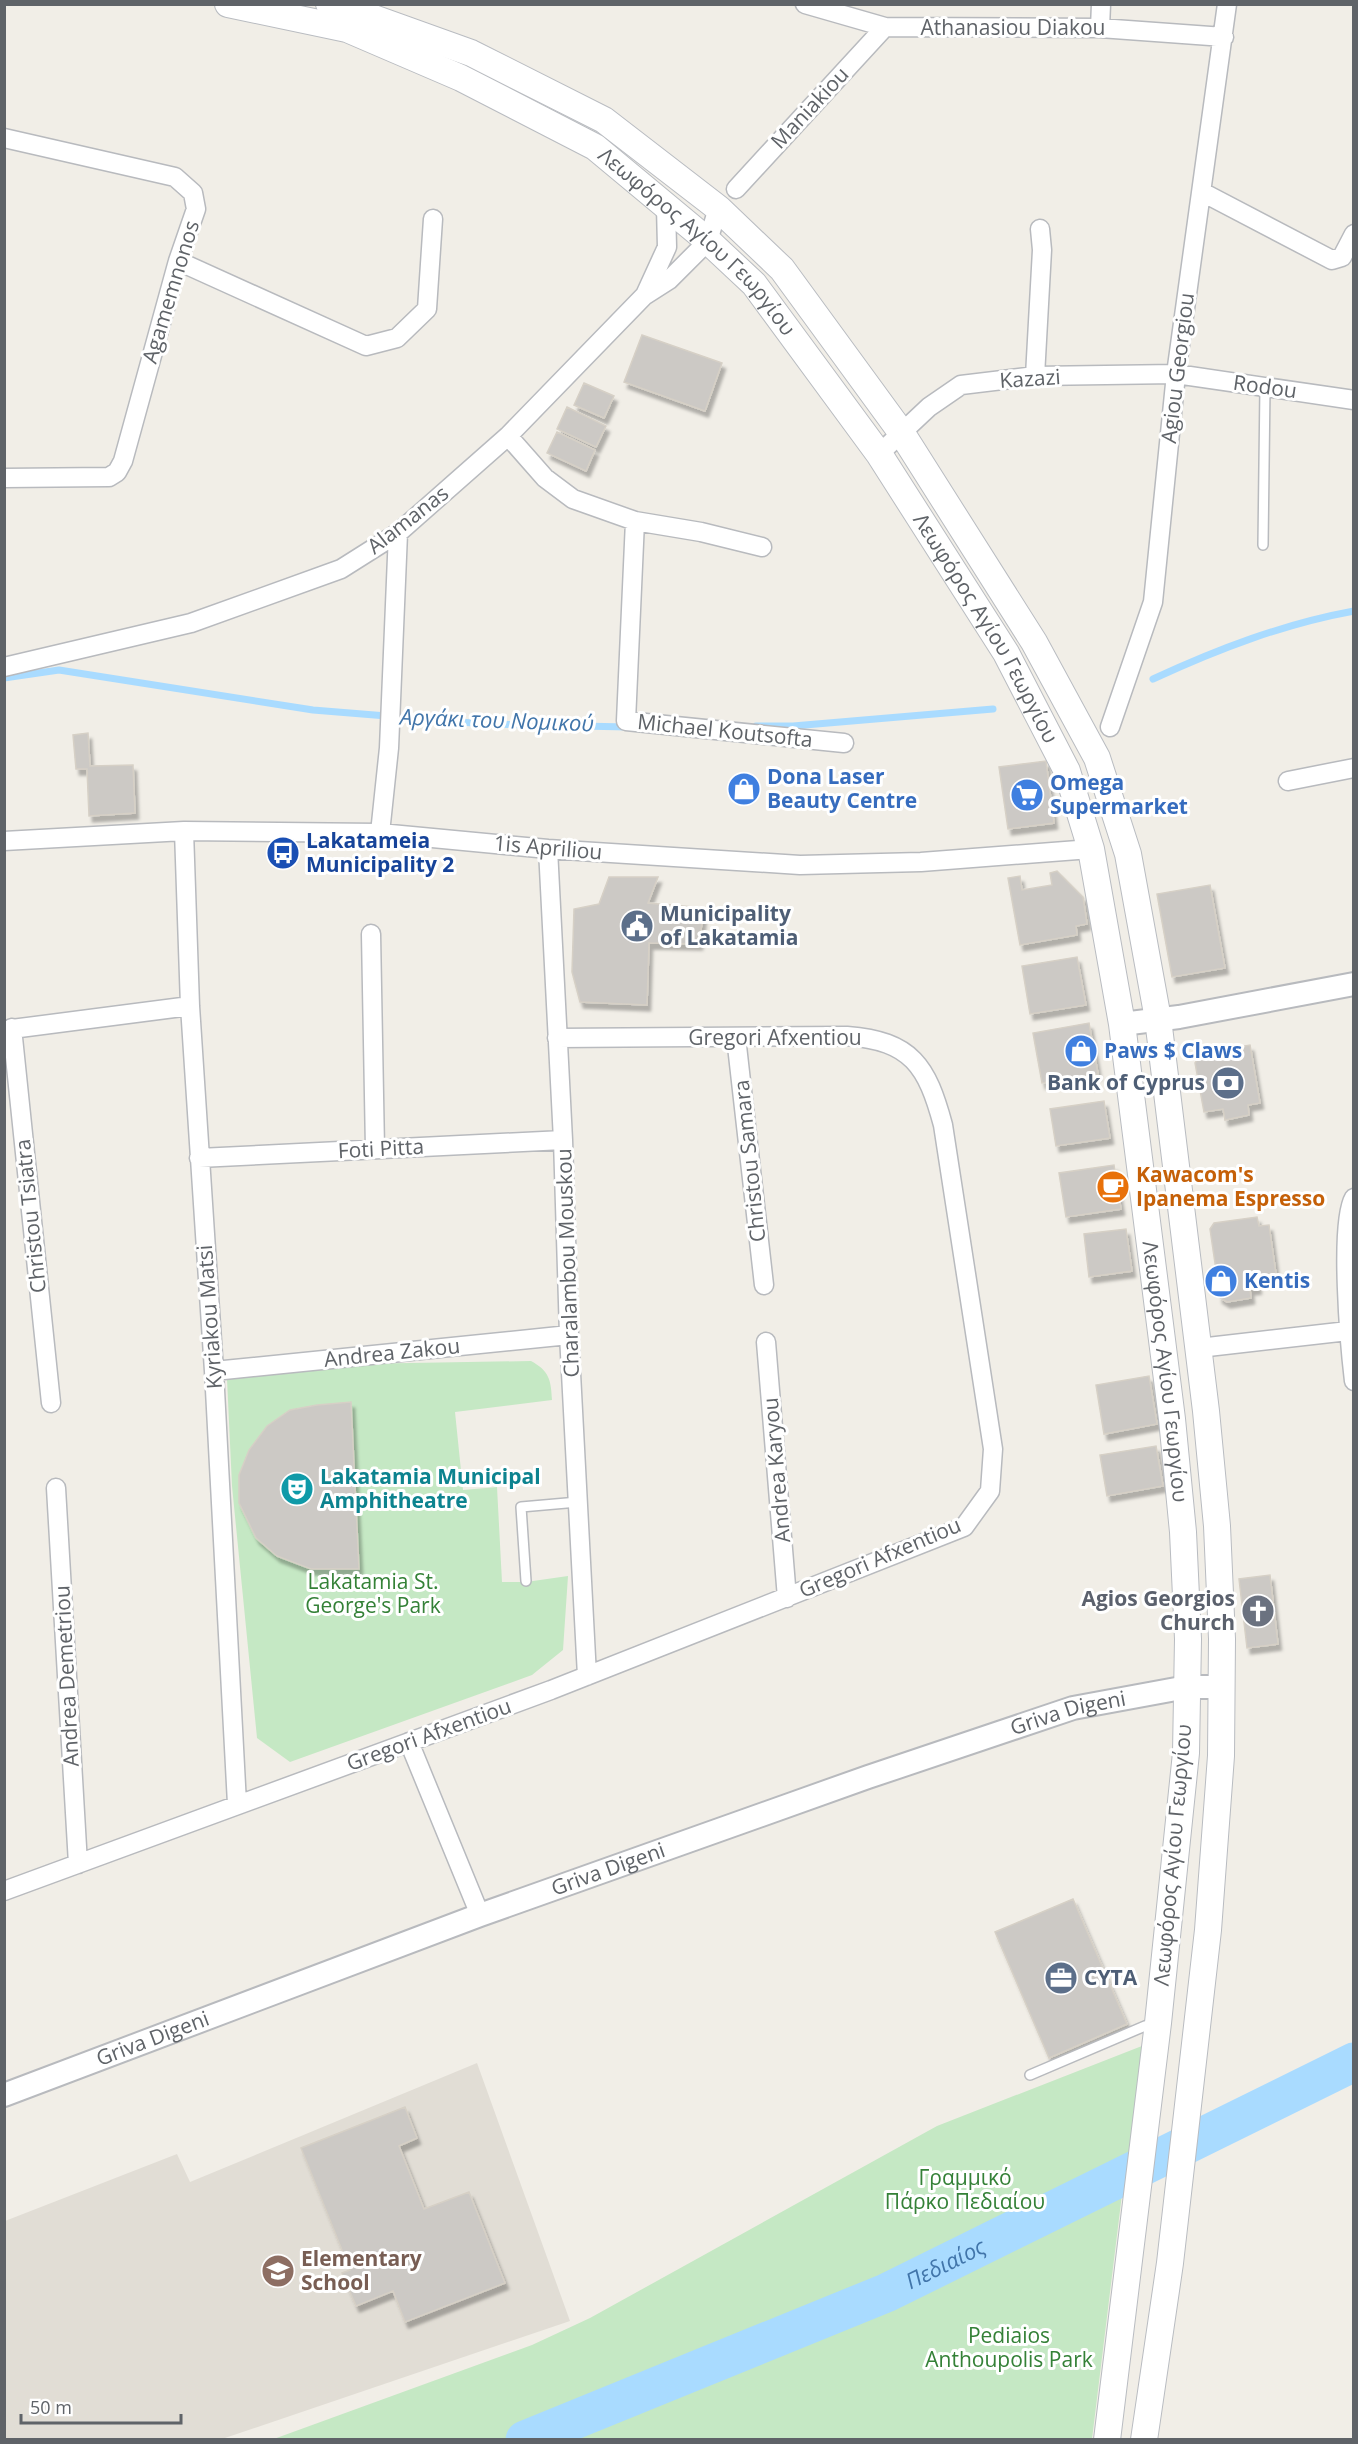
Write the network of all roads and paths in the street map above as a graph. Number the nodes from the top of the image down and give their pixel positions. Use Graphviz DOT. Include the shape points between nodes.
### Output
graph roads {
  1 [pos="228,4"];
  2 [pos="329,4"];
  3 [pos="806,4"];
  4 [pos="1101,4"];
  5 [pos="1227,4"];
  6 [pos="885,27"];
  7 [pos="1100,28"];
  8 [pos="1224,37"];
  9 [pos="4,138"];
  10 [pos="736,189"];
  11 [pos="1202,192"];
  12 [pos="666,207"];
  13 [pos="718,208"];
  14 [pos="433,219"];
  15 [pos="1040,229"];
  16 [pos="1353,234"];
  17 [pos="708,241"];
  18 [pos="178,261"];
  19 [pos="644,296"];
  20 [pos="1176,374"];
  21 [pos="1035,376"];
  22 [pos="1265,387"];
  23 [pos="1353,400"];
  24 [pos="901,432"];
  25 [pos="508,436"];
  26 [pos="879,454"];
  27 [pos="4,478"];
  28 [pos="635,521"];
  29 [pos="398,533"];
  30 [pos="1263,545"];
  31 [pos="762,547"];
  32 [pos="4,667"];
  33 [pos="1110,727"];
  34 [pos="844,742"];
  35 [pos="1353,768"];
  36 [pos="1288,781"];
  37 [pos="184,831"];
  38 [pos="380,832"];
  39 [pos="4,841"];
  40 [pos="549,849"];
  41 [pos="1090,849"];
  42 [pos="371,934"];
  43 [pos="1353,984"];
  44 [pos="190,1006"];
  45 [pos="1158,1019"];
  46 [pos="1122,1024"];
  47 [pos="8,1029"];
  48 [pos="736,1037"];
  49 [pos="557,1038"];
  50 [pos="563,1140"];
  51 [pos="375,1149"];
  52 [pos="199,1158"];
  53 [pos="1353,1198"];
  54 [pos="764,1285"];
  55 [pos="1348,1331"];
  56 [pos="569,1335"];
  57 [pos="766,1342"];
  58 [pos="1199,1348"];
  59 [pos="214,1371"];
  60 [pos="1353,1381"];
  61 [pos="51,1403"];
  62 [pos="56,1488"];
  63 [pos="578,1502"];
  64 [pos="526,1581"];
  65 [pos="787,1598"];
  66 [pos="587,1677"];
  67 [pos="1187,1687"];
  68 [pos="1222,1687"];
  69 [pos="409,1742"];
  70 [pos="237,1804"];
  71 [pos="78,1864"];
  72 [pos="4,1891"];
  73 [pos="480,1915"];
  74 [pos="1158,2023"];
  75 [pos="1030,2075"];
  76 [pos="4,2095"];
  77 [pos="1107,2439"];
  78 [pos="1144,2439"];
  1 -- 12 [label="main road, Λεωφόρος Αγίου Γεωργίου" via="347,29 461,78 595,147"];
  2 -- 13 [label="main road, Λεωφόρος Αγίου Γεωργίου" via="471,53 604,120"];
  3 -- 6 [label="street, Athanasiou Diakou"];
  4 -- 7 [label="street"];
  5 -- 8 [label="street, Agiou Georgiou"];
  6 -- 7 [label="street, Athanasiou Diakou"];
  6 -- 10 [label="street, Maniakiou"];
  7 -- 8 [label="street, Athanasiou Diakou"];
  8 -- 11 [label="street, Agiou Georgiou"];
  9 -- 18 [label="street, Agamemnonos" via="175,177 193,193 196,208"];
  11 -- 16 [label="street" via="1332,260 1342,257"];
  11 -- 20 [label="street, Agiou Georgiou"];
  12 -- 17 [label="main road, Λεωφόρος Αγίου Γεωργίου"];
  12 -- 19 [label="street, Alamanas" via="667,247"];
  13 -- 17 [label="street"];
  13 -- 24 [label="main road, Λεωφόρος Αγίου Γεωργίου" via="782,269"];
  14 -- 18 [label="street" via="426,309 397,338 366,346"];
  15 -- 21 [label="street"];
  17 -- 19 [label="street, Alamanas" via="669,280"];
  17 -- 26 [label="main road, Λεωφόρος Αγίου Γεωργίου" via="754,284"];
  18 -- 27 [label="street, Agamemnonos" via="117,472 109,477"];
  19 -- 25 [label="street, Alamanas"];
  20 -- 21 [label="street, Kazazi"];
  20 -- 22 [label="street, Rodou"];
  20 -- 33 [label="street, Agiou Georgiou" via="1153,602"];
  21 -- 24 [label="street, Kazazi" via="961,385 928,407"];
  22 -- 23 [label="street, Rodou"];
  22 -- 30 [label="lane"];
  24 -- 26 [label="street, Kazazi"];
  24 -- 45 [label="main road, Λεωφόρος Αγίου Γεωργίου" via="1034,642 1097,758 1128,854"];
  25 -- 28 [label="street" via="545,478 573,500"];
  25 -- 29 [label="street, Alamanas"];
  26 -- 41 [label="main road, Λεωφόρος Αγίου Γεωργίου" via="1006,654 1067,771"];
  28 -- 31 [label="street"];
  28 -- 34 [label="street, Michael Koutsofta" via="626,721"];
  29 -- 32 [label="street, Alamanas" via="341,569 191,623"];
  29 -- 38 [label="street" via="389,748"];
  35 -- 36 [label="street"];
  37 -- 38 [label="street, 1is Apriliou"];
  37 -- 39 [label="street, 1is Apriliou"];
  37 -- 44 [label="street, Kyriakou Matsi"];
  38 -- 40 [label="street, 1is Apriliou"];
  40 -- 41 [label="street, 1is Apriliou" via="800,865 921,862"];
  40 -- 49 [label="street, Charalambou Mouskou"];
  41 -- 46 [label="main road, Λεωφόρος Αγίου Γεωργίου"];
  42 -- 51 [label="street"];
  43 -- 45 [label="street"];
  44 -- 47 [label="street"];
  44 -- 52 [label="street, Kyriakou Matsi"];
  45 -- 46 [label="street"];
  45 -- 58 [label="main road, Λεωφόρος Αγίου Γεωργίου"];
  46 -- 67 [label="main road, Λεωφόρος Αγίου Γεωργίου" via="1172,1419 1183,1532"];
  47 -- 61 [label="street, Christou Tsiatra"];
  48 -- 49 [label="street, Gregori Afxentiou"];
  48 -- 54 [label="street, Christou Samara"];
  48 -- 65 [label="street, Gregori Afxentiou" via="874,1038 904,1051 920,1067 934,1093 943,1125 993,1449 990,1491 964,1527"];
  49 -- 50 [label="street, Charalambou Mouskou"];
  50 -- 51 [label="street, Foti Pitta"];
  50 -- 56 [label="street, Charalambou Mouskou"];
  51 -- 52 [label="street, Foti Pitta"];
  52 -- 59 [label="street, Kyriakou Matsi"];
  53 -- 55 [label="street" via="1347,1228"];
  55 -- 58 [label="street"];
  55 -- 60 [label="street"];
  56 -- 59 [label="street, Andrea Zakou"];
  56 -- 63 [label="street, Charalambou Mouskou"];
  57 -- 65 [label="street, Andrea Karyou"];
  58 -- 68 [label="main road, Λεωφόρος Αγίου Γεωργίου" via="1217,1526"];
  59 -- 70 [label="street, Kyriakou Matsi"];
  62 -- 71 [label="street, Andrea Demetriou"];
  63 -- 64 [label="lane" via="521,1508"];
  63 -- 66 [label="street, Charalambou Mouskou"];
  65 -- 66 [label="street, Gregori Afxentiou"];
  66 -- 69 [label="street, Gregori Afxentiou"];
  67 -- 68 [label="street, Griva Digeni"];
  67 -- 73 [label="street, Griva Digeni" via="1073,1708"];
  67 -- 74 [label="main road, Λεωφόρος Αγίου Γεωργίου" via="1186,1753"];
  68 -- 78 [label="main road, Λεωφόρος Αγίου Γεωργίου" via="1208,1930 1170,2263"];
  69 -- 70 [label="street, Gregori Afxentiou"];
  69 -- 73 [label="street"];
  70 -- 71 [label="street, Gregori Afxentiou"];
  71 -- 72 [label="street, Gregori Afxentiou"];
  73 -- 76 [label="street, Griva Digeni"];
  74 -- 75 [label="lane"];
  74 -- 77 [label="main road, Λεωφόρος Αγίου Γεωργίου"];
}
